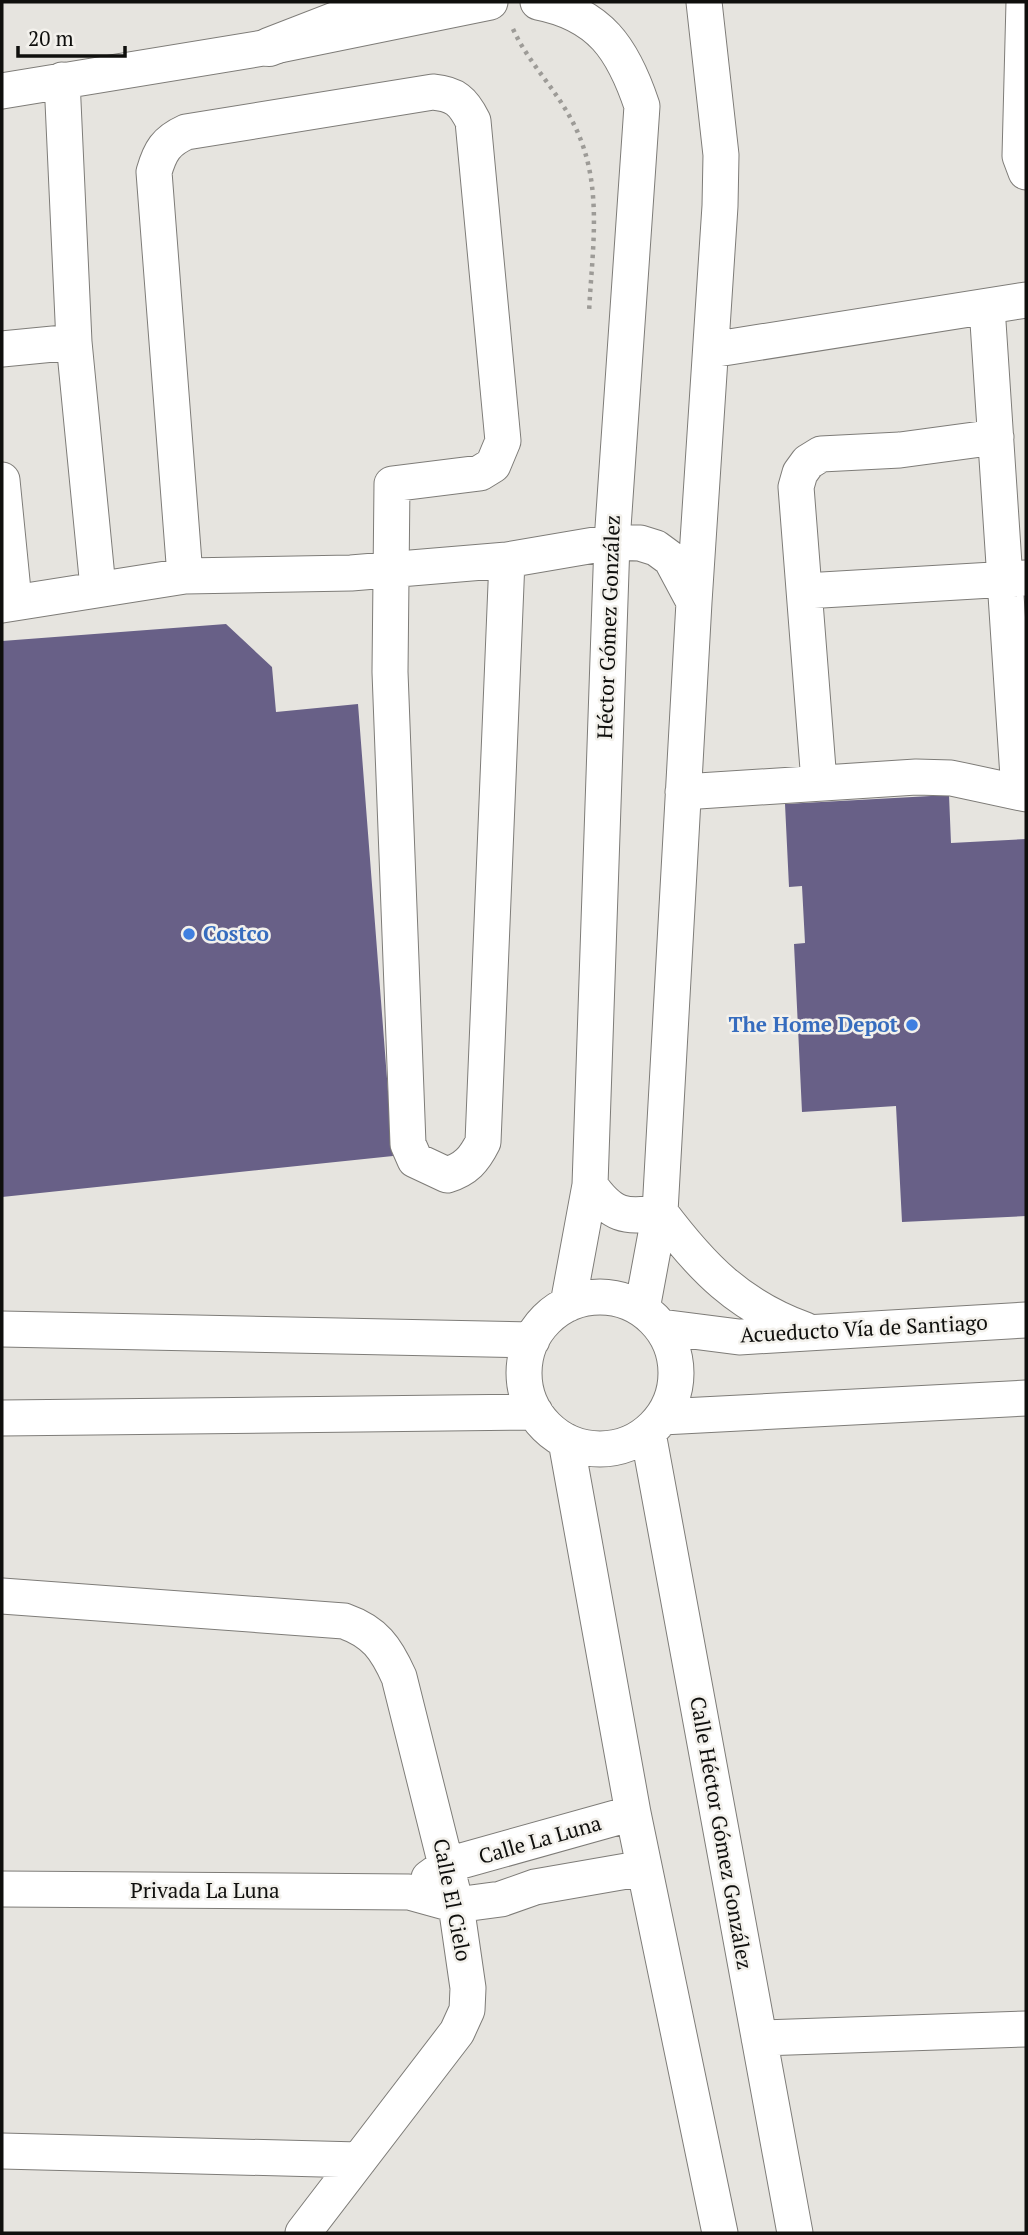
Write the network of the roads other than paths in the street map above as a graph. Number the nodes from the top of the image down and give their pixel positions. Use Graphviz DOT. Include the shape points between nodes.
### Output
graph roads {
  1 [pos="385,2"];
  2 [pos="704,2"];
  3 [pos="1024,2"];
  4 [pos="512,7"];
  5 [pos="268,47"];
  6 [pos="62,80"];
  7 [pos="2,91"];
  8 [pos="1026,172"];
  9 [pos="1026,300"];
  10 [pos="987,307"];
  11 [pos="74,342"];
  12 [pos="2,349"];
  13 [pos="711,350"];
  14 [pos="996,437"];
  15 [pos="2,480"];
  16 [pos="611,542"];
  17 [pos="507,560"];
  18 [pos="393,570"];
  19 [pos="186,576"];
  20 [pos="1016,579"];
  21 [pos="98,588"];
  22 [pos="805,591"];
  23 [pos="694,602"];
  24 [pos="8,603"];
  25 [pos="819,782"];
  26 [pos="683,792"];
  27 [pos="1023,793"];
  28 [pos="590,1185"];
  29 [pos="660,1212"];
  30 [pos="568,1304"];
  31 [pos="651,1318"];
  32 [pos="1026,1320"];
  33 [pos="2,1329"];
  34 [pos="812,1332"];
  35 [pos="532,1340"];
  36 [pos="1026,1398"];
  37 [pos="535,1412"];
  38 [pos="2,1418"];
  39 [pos="655,1425"];
  40 [pos="566,1441"];
  41 [pos="2,1596"];
  42 [pos="633,1813"];
  43 [pos="523,1844"];
  44 [pos="447,1865"];
  45 [pos="644,1868"];
  46 [pos="535,1887"];
  47 [pos="2,1889"];
  48 [pos="409,1892"];
  49 [pos="456,1905"];
  50 [pos="1026,2029"];
  51 [pos="759,2038"];
  52 [pos="2,2151"];
  53 [pos="359,2160"];
  54 [pos="303,2233"];
  55 [pos="720,2233"];
  56 [pos="795,2233"];
  1 -- 5 [label="highway"];
  2 -- 13 [label="street" via="721,155"];
  3 -- 8 [label="street" via="1020,156"];
  4 -- 5 [label="street, Héctor Gómez González"];
  4 -- 16 [label="street, Héctor Gómez González" via="561,6 589,21 613,43 630,69 642,106"];
  5 -- 6 [label="street, Héctor Gómez González"];
  6 -- 7 [label="street, Héctor Gómez González"];
  6 -- 11 [label="street"];
  9 -- 10 [label="street"];
  10 -- 13 [label="street"];
  10 -- 14 [label="street"];
  11 -- 12 [label="street"];
  11 -- 21 [label="street"];
  13 -- 23 [label="street"];
  14 -- 20 [label="street"];
  14 -- 22 [label="street" via="900,450 821,454 808,462 796,487"];
  15 -- 24 [label="street"];
  16 -- 17 [label="street"];
  16 -- 23 [label="street" via="640,543 671,559"];
  16 -- 28 [label="street, Héctor Gómez González"];
  17 -- 18 [label="street"];
  17 -- 18 [label="street" via="483,1142 469,1164 447,1175 415,1160 408,1144 390,672"];
  18 -- 19 [label="street"];
  18 -- 19 [label="street" via="392,484 480,473 493,465 503,440 474,121 465,104 450,94 433,92 187,132 170,139 159,154 154,172"];
  19 -- 21 [label="street"];
  20 -- 22 [label="street"];
  20 -- 27 [label="street"];
  21 -- 24 [label="street"];
  22 -- 25 [label="street"];
  23 -- 26 [label="street"];
  25 -- 26 [label="street"];
  25 -- 27 [label="street" via="951,778"];
  26 -- 29 [label="street"];
  28 -- 29 [label="street" via="617,1213"];
  28 -- 30 [label="street, Héctor Gómez González"];
  29 -- 31 [label="street"];
  29 -- 34 [label="street" via="691,1254 742,1299 772,1318"];
  30 -- 31 [label="street" via="593,1297 618,1299"];
  30 -- 35 [label="street" via="547,1319"];
  31 -- 34 [label="street, Acueducto Vía de Santiago" via="739,1337"];
  31 -- 39 [label="street" via="672,1348 677,1371 673,1396"];
  32 -- 34 [label="street, Acueducto Vía de Santiago"];
  33 -- 35 [label="street"];
  35 -- 37 [label="street" via="524,1364 526,1389"];
  36 -- 39 [label="street"];
  37 -- 38 [label="street"];
  37 -- 40 [label="street" via="548,1429"];
  39 -- 40 [label="street" via="622,1446 593,1449"];
  39 -- 51 [label="street, Calle Héctor Gómez González"];
  40 -- 42 [label="street"];
  41 -- 44 [label="street, Calle El Cielo" via="344,1620 363,1628 379,1640 399,1677"];
  42 -- 43 [label="street, Calle La Luna"];
  42 -- 45 [label="street"];
  43 -- 44 [label="street, Calle La Luna"];
  43 -- 46 [label="street"];
  44 -- 48 [label="street"];
  44 -- 49 [label="street, Calle El Cielo"];
  45 -- 46 [label="street, Calle La Luna"];
  45 -- 55 [label="street"];
  46 -- 49 [label="street, Calle La Luna" via="501,1899"];
  47 -- 48 [label="street, Privada La Luna"];
  48 -- 49 [label="street, Privada La Luna"];
  49 -- 53 [label="street, Calle El Cielo" via="467,2010 457,2032"];
  50 -- 51 [label="street"];
  51 -- 56 [label="street, Calle Héctor Gómez González"];
  52 -- 53 [label="street"];
  53 -- 54 [label="street, Calle El Cielo"];
}
